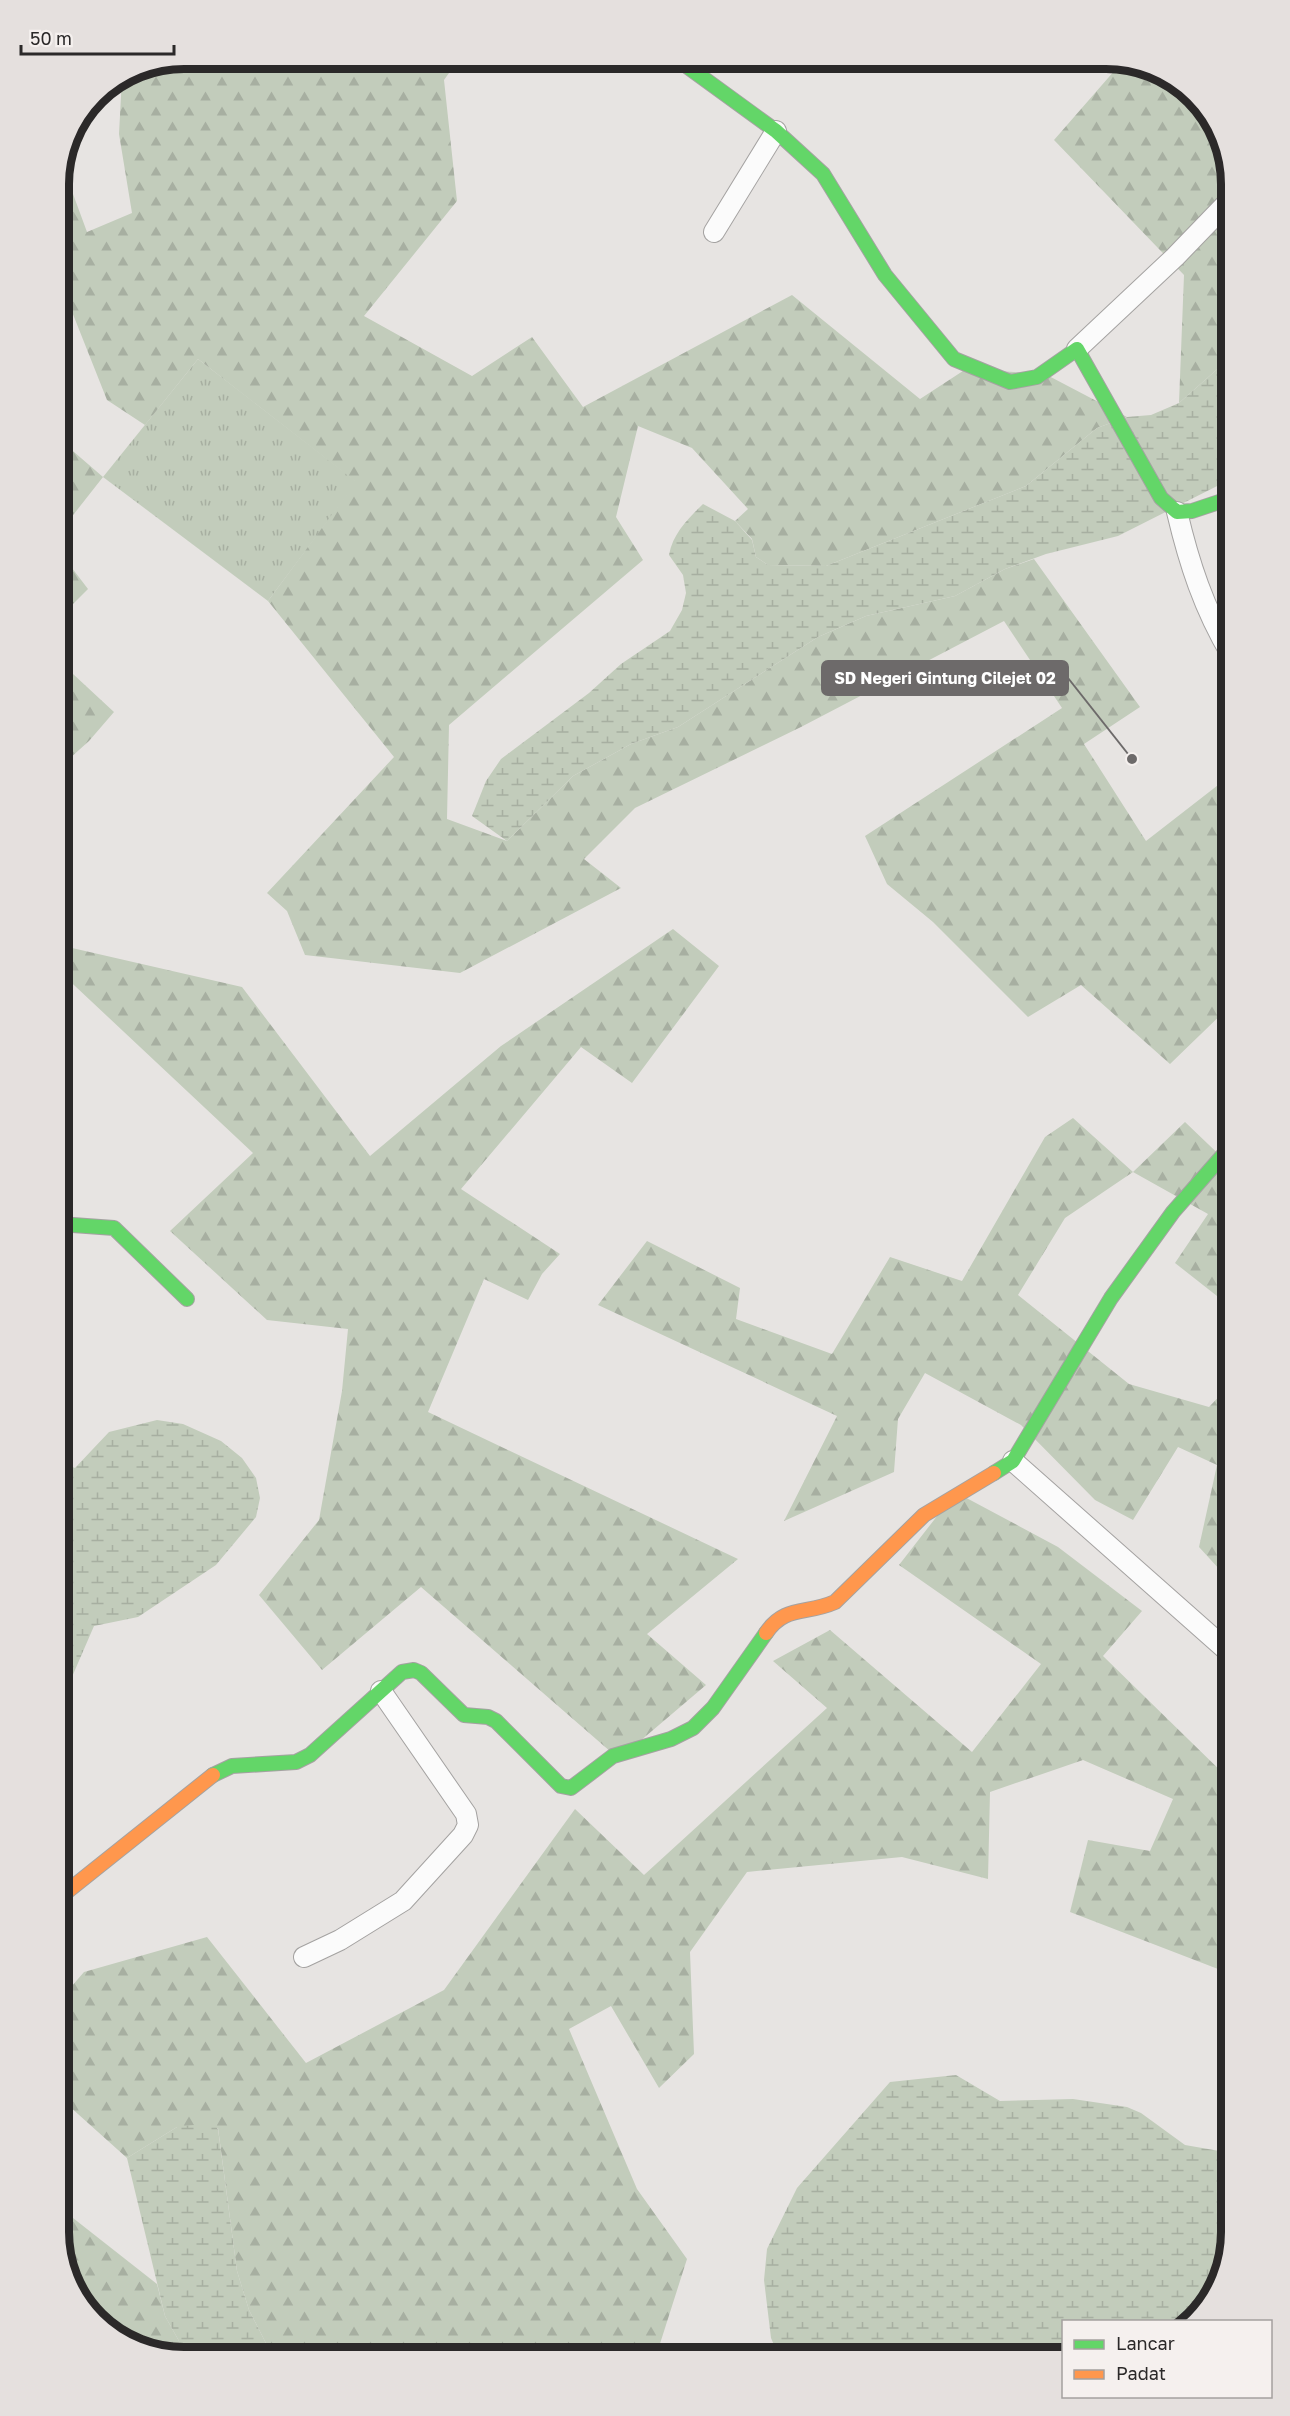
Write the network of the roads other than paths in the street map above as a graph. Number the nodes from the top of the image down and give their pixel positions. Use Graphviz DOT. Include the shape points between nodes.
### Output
graph roads {
  1 [pos="691,69"];
  2 [pos="776,131"];
  3 [pos="1221,210"];
  4 [pos="714,232"];
  5 [pos="1077,349"];
  6 [pos="1221,502"];
  7 [pos="1177,512"];
  8 [pos="1221,636"];
  9 [pos="1221,1158"];
  10 [pos="69,1224"];
  11 [pos="187,1299"];
  12 [pos="1013,1461"];
  13 [pos="1221,1644"];
  14 [pos="381,1691"];
  15 [pos="69,1889"];
  16 [pos="304,1957"];
  1 -- 2 [label="street"];
  2 -- 4 [label="street"];
  2 -- 5 [label="street" via="823,174 885,275 954,358 1010,382 1037,377"];
  3 -- 5 [label="street"];
  5 -- 7 [label="street" via="1161,498"];
  6 -- 7 [label="street"];
  7 -- 8 [label="street" via="1189,564"];
  9 -- 12 [label="street" via="1173,1212 1111,1298"];
  10 -- 11 [label="street" via="114,1228"];
  12 -- 13 [label="street"];
  12 -- 14 [label="street" via="924,1515 835,1602 818,1610 784,1614 774,1621 713,1708 693,1728 671,1739 614,1756 570,1788 561,1786 496,1721 464,1715 421,1673 402,1672"];
  14 -- 15 [label="street" via="310,1755 296,1762 232,1766 205,1779"];
  14 -- 16 [label="street" via="466,1814 468,1825 403,1901"];
}
